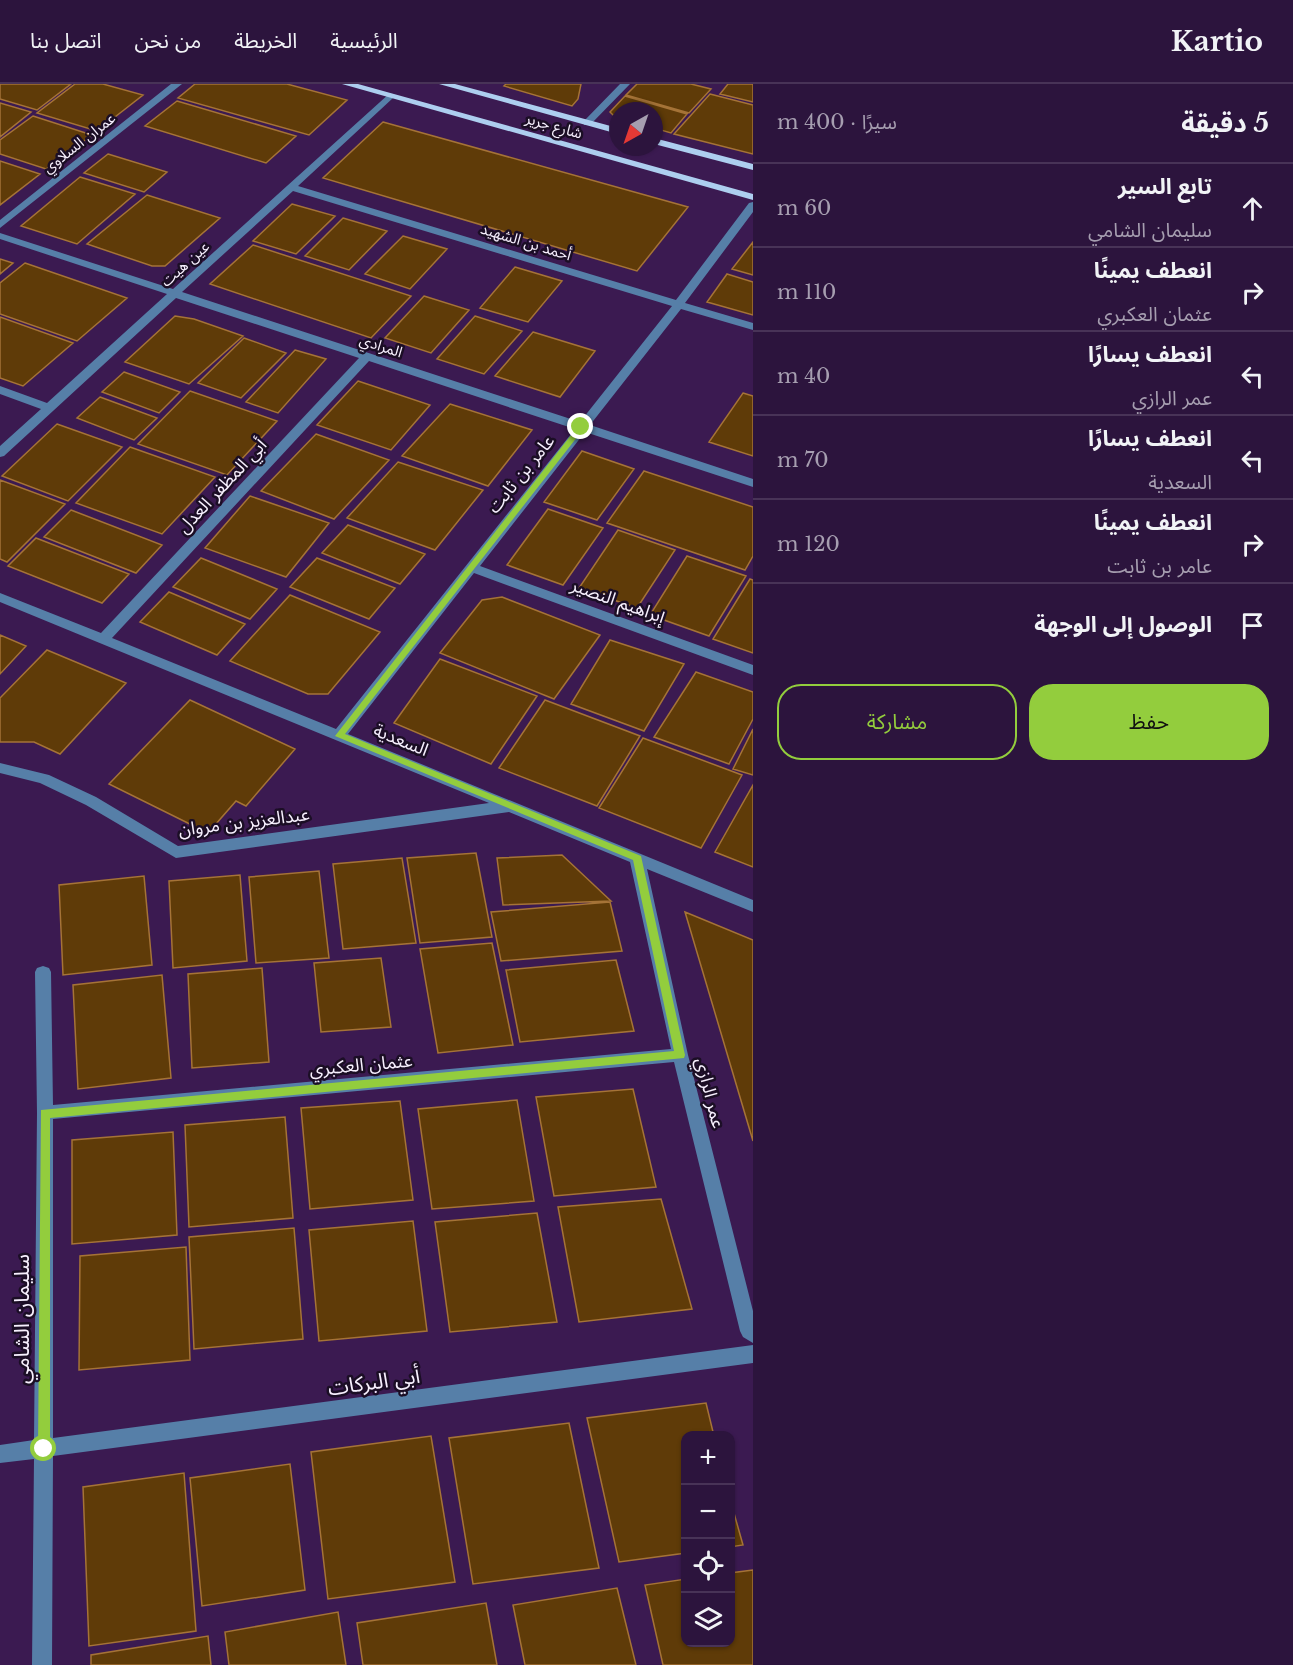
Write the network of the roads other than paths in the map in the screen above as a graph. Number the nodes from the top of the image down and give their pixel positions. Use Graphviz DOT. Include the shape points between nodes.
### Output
graph roads {
  1 [pos="177,84"];
  2 [pos="347,84"];
  3 [pos="444,84"];
  4 [pos="625,84"];
  5 [pos="390,96"];
  6 [pos="587,123"];
  7 [pos="609,129"];
  8 [pos="663,143"];
  9 [pos="753,167"];
  10 [pos="291,187"];
  11 [pos="753,197"];
  12 [pos="753,205"];
  13 [pos="0,225"];
  14 [pos="0,236"];
  15 [pos="174,294"];
  16 [pos="679,304"];
  17 [pos="753,327"];
  18 [pos="366,357"];
  19 [pos="0,390"];
  20 [pos="49,408"];
  21 [pos="581,427"];
  22 [pos="0,453"];
  23 [pos="753,483"];
  24 [pos="470,567"];
  25 [pos="0,597"];
  26 [pos="104,639"];
  27 [pos="753,670"];
  28 [pos="339,736"];
  29 [pos="0,768"];
  30 [pos="510,806"];
  31 [pos="637,858"];
  32 [pos="753,906"];
  33 [pos="43,972"];
  34 [pos="680,1055"];
  35 [pos="45,1113"];
  36 [pos="753,1334"];
  37 [pos="753,1354"];
  38 [pos="44,1449"];
  39 [pos="0,1454"];
  40 [pos="42,1665"];
  1 -- 13 [label="street, عمران السلاوي"];
  2 -- 5 [label="main road, شارع جرير"];
  3 -- 6 [label="main road, شارع جرير"];
  4 -- 6 [label="street"];
  5 -- 10 [label="street, عين هيت"];
  5 -- 11 [label="main road, شارع جرير"];
  6 -- 7 [label="main road, شارع جرير"];
  8 -- 9 [label="main road"];
  10 -- 15 [label="street, عين هيت"];
  10 -- 16 [label="street, أحمد بن الشهيد"];
  12 -- 16 [label="street, عامر بن ثابت"];
  14 -- 15 [label="street, المرادي"];
  15 -- 18 [label="street, المرادي"];
  15 -- 20 [label="street, عين هيت"];
  16 -- 17 [label="street, أحمد بن الشهيد"];
  16 -- 21 [label="street, عامر بن ثابت"];
  18 -- 21 [label="street, المرادي"];
  18 -- 26 [label="street, أبي المظفر العدل"];
  19 -- 20 [label="street"];
  20 -- 22 [label="street, عين هيت"];
  21 -- 23 [label="street, المرادي"];
  21 -- 24 [label="street, عامر بن ثابت"];
  24 -- 27 [label="street, إبراهيم النصير"];
  24 -- 28 [label="street, عامر بن ثابت"];
  25 -- 26 [label="street, السعدية"];
  26 -- 28 [label="street, السعدية"];
  28 -- 30 [label="street, السعدية"];
  29 -- 30 [label="street, عبدالعزيز بن مروان" via="44,779 91,801 176,852"];
  30 -- 31 [label="street, السعدية"];
  31 -- 32 [label="street, السعدية"];
  31 -- 34 [label="street, عمر الرازي"];
  33 -- 35 [label="street, سليمان الشامي"];
  34 -- 35 [label="street, عثمان العكبري"];
  34 -- 36 [label="street, عمر الرازي" via="749,1331"];
  35 -- 38 [label="street, سليمان الشامي"];
  37 -- 38 [label="street, أبي البركات"];
  38 -- 39 [label="street, أبي البركات"];
  38 -- 40 [label="street, سليمان الشامي"];
}
